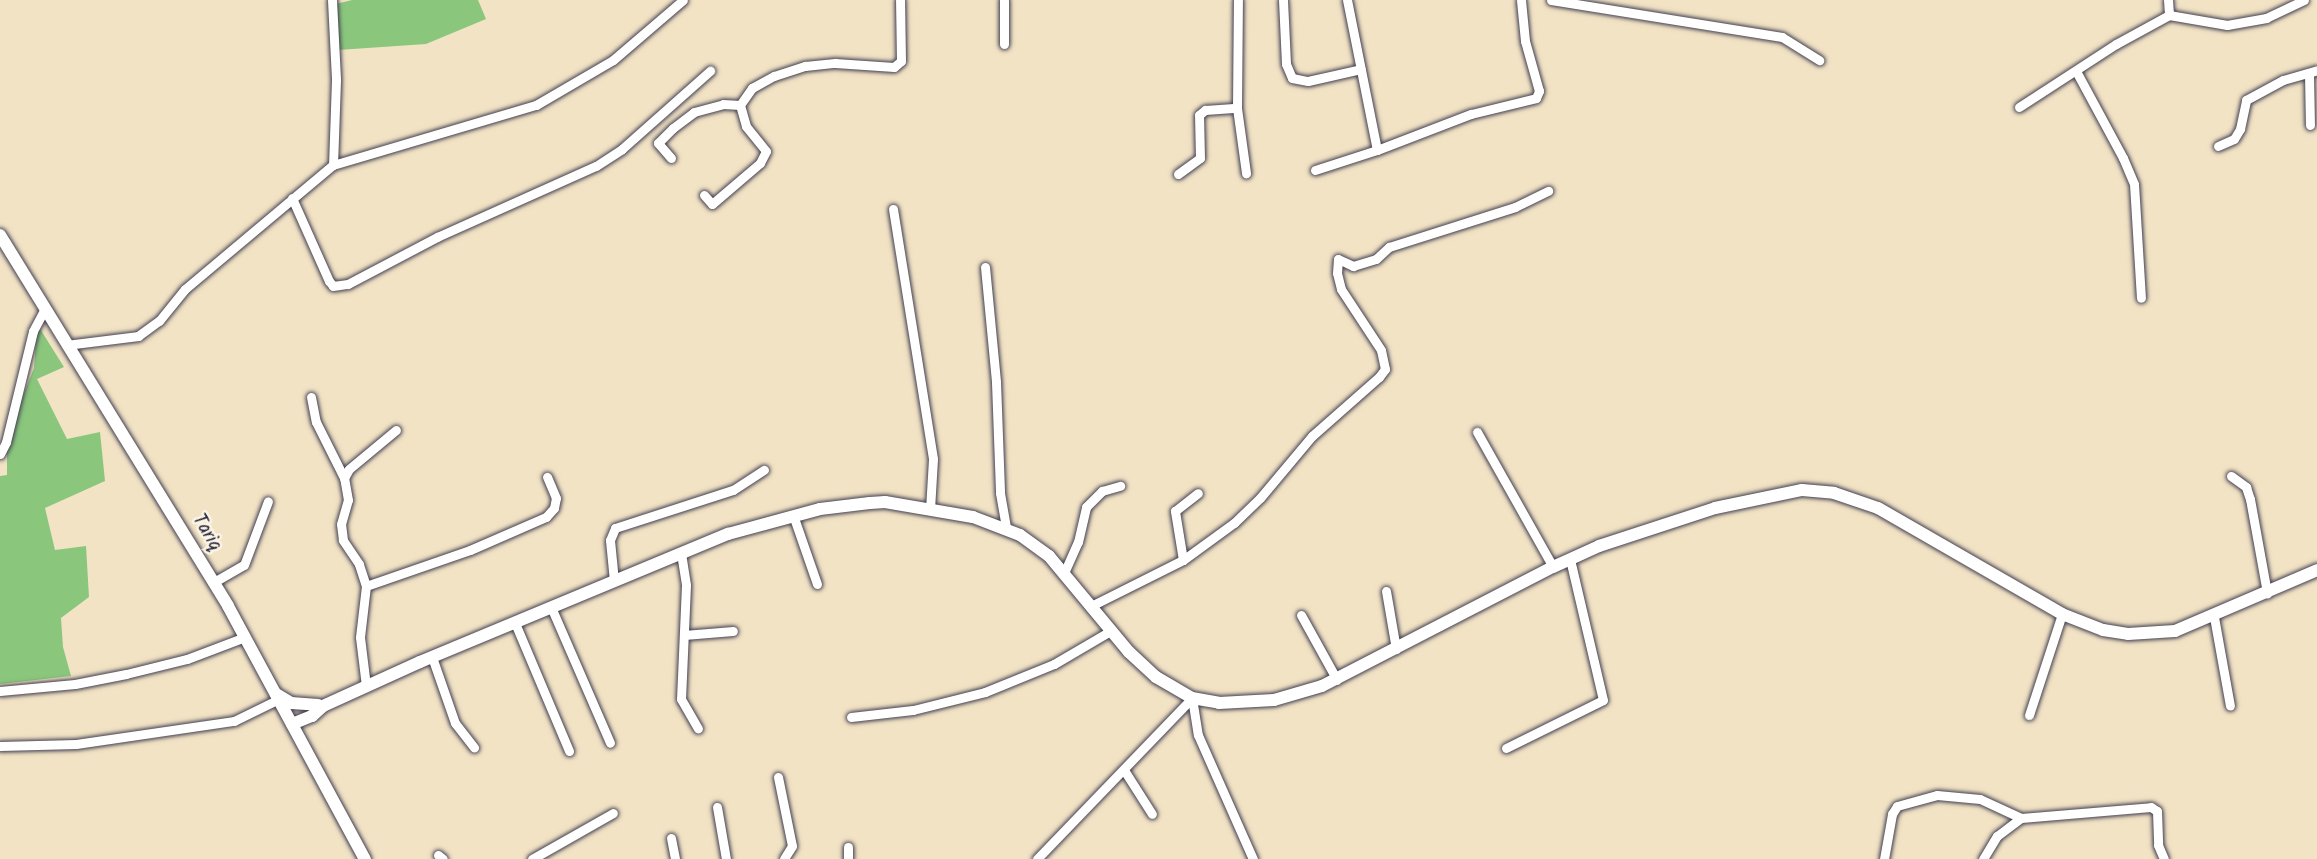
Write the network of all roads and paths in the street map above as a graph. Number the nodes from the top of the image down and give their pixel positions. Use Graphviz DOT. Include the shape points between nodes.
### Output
graph roads {
  1 [pos="332,0"];
  2 [pos="683,0"];
  3 [pos="900,0"];
  4 [pos="1004,0"];
  5 [pos="1238,0"];
  6 [pos="1283,0"];
  7 [pos="1347,0"];
  8 [pos="1521,0"];
  9 [pos="1551,0"];
  10 [pos="2168,0"];
  11 [pos="2304,0"];
  12 [pos="2169,15"];
  13 [pos="1004,44"];
  14 [pos="1819,60"];
  15 [pos="1361,69"];
  16 [pos="710,71"];
  17 [pos="2076,71"];
  18 [pos="2313,72"];
  19 [pos="740,105"];
  20 [pos="2019,107"];
  21 [pos="1237,108"];
  22 [pos="2310,125"];
  23 [pos="2218,146"];
  24 [pos="1377,150"];
  25 [pos="671,158"];
  26 [pos="334,165"];
  27 [pos="1315,170"];
  28 [pos="1246,173"];
  29 [pos="1178,174"];
  30 [pos="1548,191"];
  31 [pos="705,195"];
  32 [pos="292,198"];
  33 [pos="893,209"];
  34 [pos="0,235"];
  35 [pos="985,267"];
  36 [pos="2141,298"];
  37 [pos="44,310"];
  38 [pos="66,345"];
  39 [pos="311,397"];
  40 [pos="396,430"];
  41 [pos="1477,432"];
  42 [pos="0,454"];
  43 [pos="764,470"];
  44 [pos="2231,476"];
  45 [pos="547,477"];
  46 [pos="344,478"];
  47 [pos="1119,486"];
  48 [pos="1198,493"];
  49 [pos="268,501"];
  50 [pos="930,510"];
  51 [pos="793,515"];
  52 [pos="1006,528"];
  53 [pos="681,553"];
  54 [pos="1570,559"];
  55 [pos="1183,560"];
  56 [pos="1553,567"];
  57 [pos="2317,570"];
  58 [pos="1064,573"];
  59 [pos="614,581"];
  60 [pos="214,582"];
  61 [pos="817,584"];
  62 [pos="366,586"];
  63 [pos="1386,591"];
  64 [pos="2267,593"];
  65 [pos="1091,606"];
  66 [pos="551,607"];
  67 [pos="2062,614"];
  68 [pos="1301,615"];
  69 [pos="2214,617"];
  70 [pos="515,623"];
  71 [pos="733,631"];
  72 [pos="1112,631"];
  73 [pos="684,635"];
  74 [pos="245,637"];
  75 [pos="1396,649"];
  76 [pos="432,657"];
  77 [pos="1337,680"];
  78 [pos="366,686"];
  79 [pos="0,691"];
  80 [pos="277,696"];
  81 [pos="1192,698"];
  82 [pos="2230,706"];
  83 [pos="320,707"];
  84 [pos="285,712"];
  85 [pos="2029,715"];
  86 [pos="851,718"];
  87 [pos="292,724"];
  88 [pos="698,729"];
  89 [pos="303,743"];
  90 [pos="610,743"];
  91 [pos="0,746"];
  92 [pos="474,747"];
  93 [pos="1506,748"];
  94 [pos="569,751"];
  95 [pos="1124,770"];
  96 [pos="778,777"];
  97 [pos="717,807"];
  98 [pos="613,813"];
  99 [pos="1152,814"];
  100 [pos="2021,818"];
  101 [pos="671,838"];
  102 [pos="848,847"];
  103 [pos="365,859"];
  104 [pos="532,859"];
  105 [pos="675,859"];
  106 [pos="726,859"];
  107 [pos="784,859"];
  108 [pos="848,859"];
  109 [pos="1037,859"];
  110 [pos="1253,859"];
  111 [pos="1884,859"];
  112 [pos="1983,859"];
  113 [pos="2164,859"];
  1 -- 26 [label="street"];
  2 -- 26 [label="street" via="614,60 536,104"];
  3 -- 19 [label="street" via="901,61 894,68 835,63 805,66 752,88"];
  4 -- 13 [label="street"];
  5 -- 21 [label="street"];
  6 -- 15 [label="street" via="1286,64 1292,78 1308,81"];
  7 -- 15 [label="street"];
  8 -- 24 [label="street" via="1525,41 1539,91 1536,98 1471,114"];
  9 -- 14 [label="street" via="1782,37"];
  10 -- 12 [label="street"];
  11 -- 12 [label="street" via="2266,18 2227,25"];
  12 -- 17 [label="street"];
  15 -- 24 [label="street"];
  16 -- 32 [label="street" via="602,162 437,237 348,284 334,286 329,281"];
  17 -- 20 [label="street"];
  17 -- 36 [label="street" via="2134,184"];
  18 -- 22 [label="street"];
  18 -- 23 [label="street" via="2283,80 2246,100 2240,129"];
  19 -- 25 [label="street" via="723,104 694,112 673,128 658,144"];
  19 -- 31 [label="street" via="746,126 766,151 760,163 712,204"];
  21 -- 28 [label="street"];
  21 -- 29 [label="street" via="1202,113 1200,158"];
  24 -- 27 [label="street"];
  26 -- 32 [label="street"];
  30 -- 55 [label="street" via="1515,207 1389,247 1376,259 1353,266 1338,259 1341,289 1381,350 1385,369 1312,436 1234,523"];
  32 -- 38 [label="street" via="185,289 150,329 130,339"];
  33 -- 50 [label="street" via="933,459"];
  34 -- 37 [label="street, Tariq"];
  35 -- 52 [label="street"];
  37 -- 38 [label="street, Tariq"];
  37 -- 42 [label="street" via="33,331"];
  38 -- 60 [label="street, Tariq"];
  39 -- 46 [label="street" via="316,422"];
  40 -- 46 [label="street"];
  41 -- 56 [label="street"];
  43 -- 59 [label="street" via="733,490 615,528 610,540"];
  44 -- 64 [label="street" via="2246,487 2250,499"];
  45 -- 62 [label="street" via="556,498 546,517 470,550"];
  46 -- 62 [label="street" via="348,500 341,524 343,540 359,564"];
  47 -- 58 [label="street" via="1101,491 1086,507"];
  48 -- 55 [label="street" via="1175,510"];
  49 -- 60 [label="street" via="244,565"];
  50 -- 51 [label="street" via="885,502"];
  50 -- 52 [label="street"];
  51 -- 53 [label="street" via="742,528"];
  51 -- 61 [label="street"];
  52 -- 58 [label="street" via="1031,542"];
  53 -- 59 [label="street"];
  53 -- 73 [label="street" via="686,585"];
  54 -- 56 [label="street"];
  54 -- 67 [label="street" via="1715,508 1802,490 1834,493 1878,508"];
  54 -- 93 [label="street" via="1604,700"];
  55 -- 65 [label="street"];
  56 -- 75 [label="street"];
  57 -- 64 [label="street"];
  58 -- 65 [label="street"];
  59 -- 66 [label="street"];
  60 -- 74 [label="street, Tariq"];
  62 -- 78 [label="street" via="360,637"];
  63 -- 75 [label="street"];
  64 -- 69 [label="street"];
  65 -- 72 [label="street"];
  66 -- 70 [label="street"];
  66 -- 90 [label="street"];
  67 -- 69 [label="street" via="2103,631 2128,634 2175,631"];
  67 -- 85 [label="street"];
  68 -- 77 [label="street"];
  69 -- 82 [label="street"];
  70 -- 76 [label="street"];
  70 -- 94 [label="street"];
  71 -- 73 [label="street"];
  72 -- 81 [label="street" via="1156,677"];
  72 -- 86 [label="street" via="1054,664 985,692 914,710"];
  73 -- 88 [label="street" via="681,699"];
  74 -- 79 [label="street" via="187,659 126,674"];
  74 -- 80 [label="street, Tariq"];
  75 -- 77 [label="street"];
  76 -- 78 [label="street"];
  76 -- 92 [label="street" via="455,723"];
  77 -- 81 [label="street" via="1274,700 1219,703"];
  78 -- 83 [label="street"];
  80 -- 83 [label="street"];
  80 -- 84 [label="street, Tariq"];
  80 -- 91 [label="street" via="234,721 76,744"];
  81 -- 95 [label="street"];
  81 -- 110 [label="street" via="1198,735"];
  83 -- 84 [label="street"];
  83 -- 87 [label="street"];
  83 -- 89 [label="street"];
  84 -- 87 [label="street, Tariq"];
  87 -- 89 [label="street, Tariq"];
  89 -- 103 [label="street, Tariq"];
  95 -- 99 [label="street"];
  95 -- 109 [label="street"];
  96 -- 107 [label="street" via="792,846"];
  97 -- 106 [label="street"];
  98 -- 104 [label="street"];
  100 -- 111 [label="street" via="1980,799 1937,795 1903,802 1892,814"];
  100 -- 112 [label="street" via="1997,836"];
  100 -- 113 [label="street" via="2151,807 2157,811 2158,845"];
  101 -- 105 [label="street"];
  102 -- 108 [label="street"];
}
